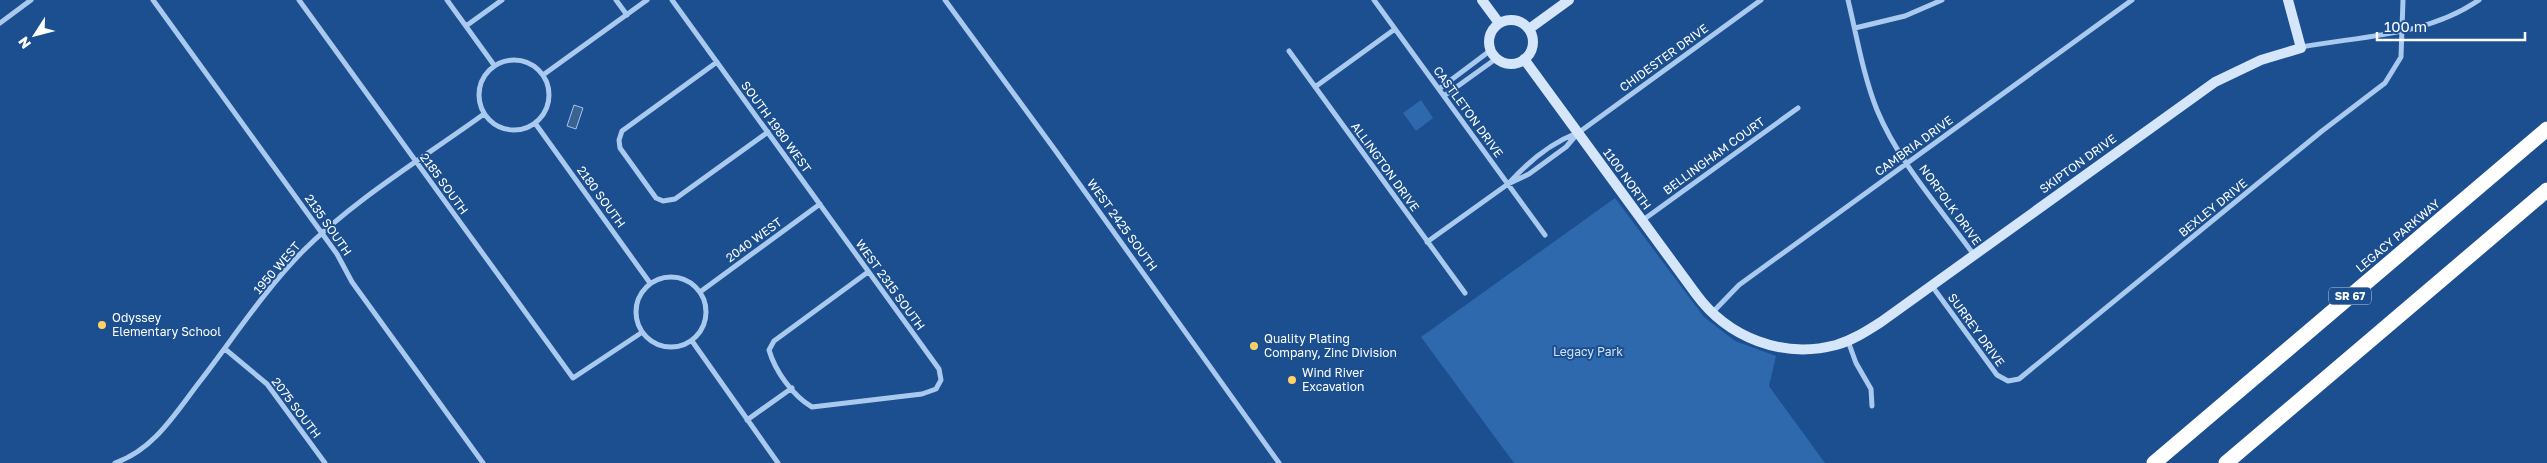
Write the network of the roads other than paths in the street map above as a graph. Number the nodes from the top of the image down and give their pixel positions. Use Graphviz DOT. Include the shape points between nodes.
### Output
graph roads {
  1 [pos="31,0"];
  2 [pos="153,0"];
  3 [pos="299,0"];
  4 [pos="447,0"];
  5 [pos="502,0"];
  6 [pos="616,0"];
  7 [pos="647,0"];
  8 [pos="672,0"];
  9 [pos="945,0"];
  10 [pos="1374,0"];
  11 [pos="1482,0"];
  12 [pos="1569,0"];
  13 [pos="1761,0"];
  14 [pos="1848,0"];
  15 [pos="1942,0"];
  16 [pos="2132,0"];
  17 [pos="2288,0"];
  18 [pos="2403,0"];
  19 [pos="2479,0"];
  20 [pos="627,15"];
  21 [pos="0,22"];
  22 [pos="1499,23"];
  23 [pos="466,26"];
  24 [pos="1855,28"];
  25 [pos="1395,29"];
  26 [pos="1529,29"];
  27 [pos="2403,31"];
  28 [pos="2301,48"];
  29 [pos="1289,52"];
  30 [pos="1494,54"];
  31 [pos="1524,59"];
  32 [pos="717,62"];
  33 [pos="494,65"];
  34 [pos="543,76"];
  35 [pos="1315,87"];
  36 [pos="1439,89"];
  37 [pos="1444,96"];
  38 [pos="1798,108"];
  39 [pos="484,114"];
  40 [pos="535,123"];
  41 [pos="2547,129"];
  42 [pos="768,132"];
  43 [pos="1578,133"];
  44 [pos="416,163"];
  45 [pos="1907,163"];
  46 [pos="1508,184"];
  47 [pos="2547,190"];
  48 [pos="820,204"];
  49 [pos="1642,221"];
  50 [pos="322,234"];
  51 [pos="1545,236"];
  52 [pos="1427,242"];
  53 [pos="1974,255"];
  54 [pos="868,272"];
  55 [pos="650,283"];
  56 [pos="1932,286"];
  57 [pos="700,292"];
  58 [pos="1465,294"];
  59 [pos="1711,313"];
  60 [pos="641,332"];
  61 [pos="692,341"];
  62 [pos="1848,341"];
  63 [pos="225,349"];
  64 [pos="2008,381"];
  65 [pos="792,388"];
  66 [pos="1872,406"];
  67 [pos="748,420"];
  68 [pos="115,463"];
  69 [pos="325,463"];
  70 [pos="483,463"];
  71 [pos="778,463"];
  72 [pos="1280,463"];
  73 [pos="2154,463"];
  74 [pos="2226,463"];
  1 -- 21 [label="street"];
  2 -- 50 [label="street, 2135 SOUTH"];
  3 -- 44 [label="street, 2185 SOUTH"];
  4 -- 23 [label="street"];
  5 -- 23 [label="street"];
  6 -- 20 [label="street"];
  7 -- 20 [label="street"];
  8 -- 32 [label="street, SOUTH 1980 WEST"];
  9 -- 72 [label="street, WEST 2425 SOUTH"];
  10 -- 25 [label="street, CASTLETON DRIVE"];
  11 -- 22 [label="street"];
  12 -- 26 [label="street"];
  13 -- 43 [label="street, CHIDESTER DRIVE"];
  14 -- 24 [label="street, NORFOLK DRIVE"];
  15 -- 24 [label="street" via="1906,16"];
  16 -- 45 [label="street, CAMBRIA DRIVE"];
  17 -- 28 [label="street"];
  18 -- 27 [label="street, BEXLEY DRIVE"];
  19 -- 27 [label="street, SKIPTON DRIVE" via="2442,20"];
  20 -- 34 [label="street"];
  22 -- 26 [label="street" via="1516,20"];
  22 -- 30 [label="street" via="1490,38"];
  23 -- 33 [label="street"];
  24 -- 45 [label="street, NORFOLK DRIVE" via="1877,110"];
  25 -- 35 [label="street"];
  25 -- 36 [label="street, CASTLETON DRIVE"];
  26 -- 31 [label="street" via="1532,45"];
  27 -- 28 [label="street, SKIPTON DRIVE"];
  27 -- 64 [label="street, BEXLEY DRIVE" via="2398,63 2379,89 2322,131 2029,372"];
  28 -- 53 [label="street, SKIPTON DRIVE" via="2238,70 2203,90"];
  29 -- 35 [label="street, ALLINGTON DRIVE"];
  30 -- 31 [label="street" via="1511,63"];
  30 -- 36 [label="street"];
  30 -- 37 [label="street"];
  31 -- 43 [label="street, 1100 NORTH"];
  32 -- 42 [label="street, SOUTH 1980 WEST"];
  32 -- 42 [label="street" via="622,131 620,148 656,198 663,202 675,199"];
  33 -- 34 [label="street" via="507,60 521,60"];
  33 -- 39 [label="street" via="484,75 479,87 479,101"];
  34 -- 40 [label="street" via="548,88 548,101 544,113"];
  35 -- 52 [label="street, ALLINGTON DRIVE"];
  36 -- 37 [label="street, CASTLETON DRIVE"];
  37 -- 46 [label="street, CASTLETON DRIVE"];
  38 -- 49 [label="street, BELLINGHAM COURT"];
  39 -- 40 [label="street" via="502,128 513,130"];
  39 -- 44 [label="street, 1950 WEST"];
  40 -- 55 [label="street, 2180 SOUTH"];
  41 -- 73 [label="highway, LEGACY PARKWAY / SR 67"];
  42 -- 48 [label="street, SOUTH 1980 WEST"];
  43 -- 46 [label="street" via="1566,147 1529,174"];
  43 -- 46 [label="street" via="1561,140 1524,167"];
  43 -- 49 [label="street, 1100 NORTH"];
  44 -- 50 [label="street, 1950 WEST"];
  44 -- 60 [label="street, 2185 SOUTH" via="573,378"];
  45 -- 53 [label="street, NORFOLK DRIVE"];
  45 -- 59 [label="street, CAMBRIA DRIVE" via="1739,285"];
  46 -- 51 [label="street, CASTLETON DRIVE"];
  46 -- 52 [label="street"];
  47 -- 74 [label="highway"];
  48 -- 54 [label="street, WEST 2315 SOUTH"];
  48 -- 57 [label="street, 2040 WEST"];
  49 -- 59 [label="street, 1100 NORTH"];
  50 -- 63 [label="street, 1950 WEST" via="287,268"];
  50 -- 70 [label="street, 2135 SOUTH" via="352,282"];
  52 -- 58 [label="street, ALLINGTON DRIVE"];
  53 -- 56 [label="street, SKIPTON DRIVE"];
  54 -- 65 [label="street" via="774,342 769,350 772,362"];
  54 -- 65 [label="street, WEST 2315 SOUTH" via="939,369 941,380 936,390 812,407 802,401"];
  55 -- 57 [label="street" via="662,277 676,277 690,282"];
  55 -- 60 [label="street" via="640,293 635,307"];
  56 -- 62 [label="street, SKIPTON DRIVE"];
  56 -- 64 [label="street, SURREY DRIVE" via="1992,370"];
  57 -- 61 [label="street" via="706,304 706,318"];
  59 -- 62 [label="street, SKIPTON DRIVE" via="1737,332 1772,346 1815,349"];
  60 -- 61 [label="street" via="652,343 666,348"];
  61 -- 67 [label="street"];
  62 -- 66 [label="street" via="1871,389"];
  63 -- 68 [label="street, 1950 WEST" via="155,439"];
  63 -- 69 [label="street, 2075 SOUTH" via="272,389"];
  65 -- 67 [label="street"];
  67 -- 71 [label="street"];
}
